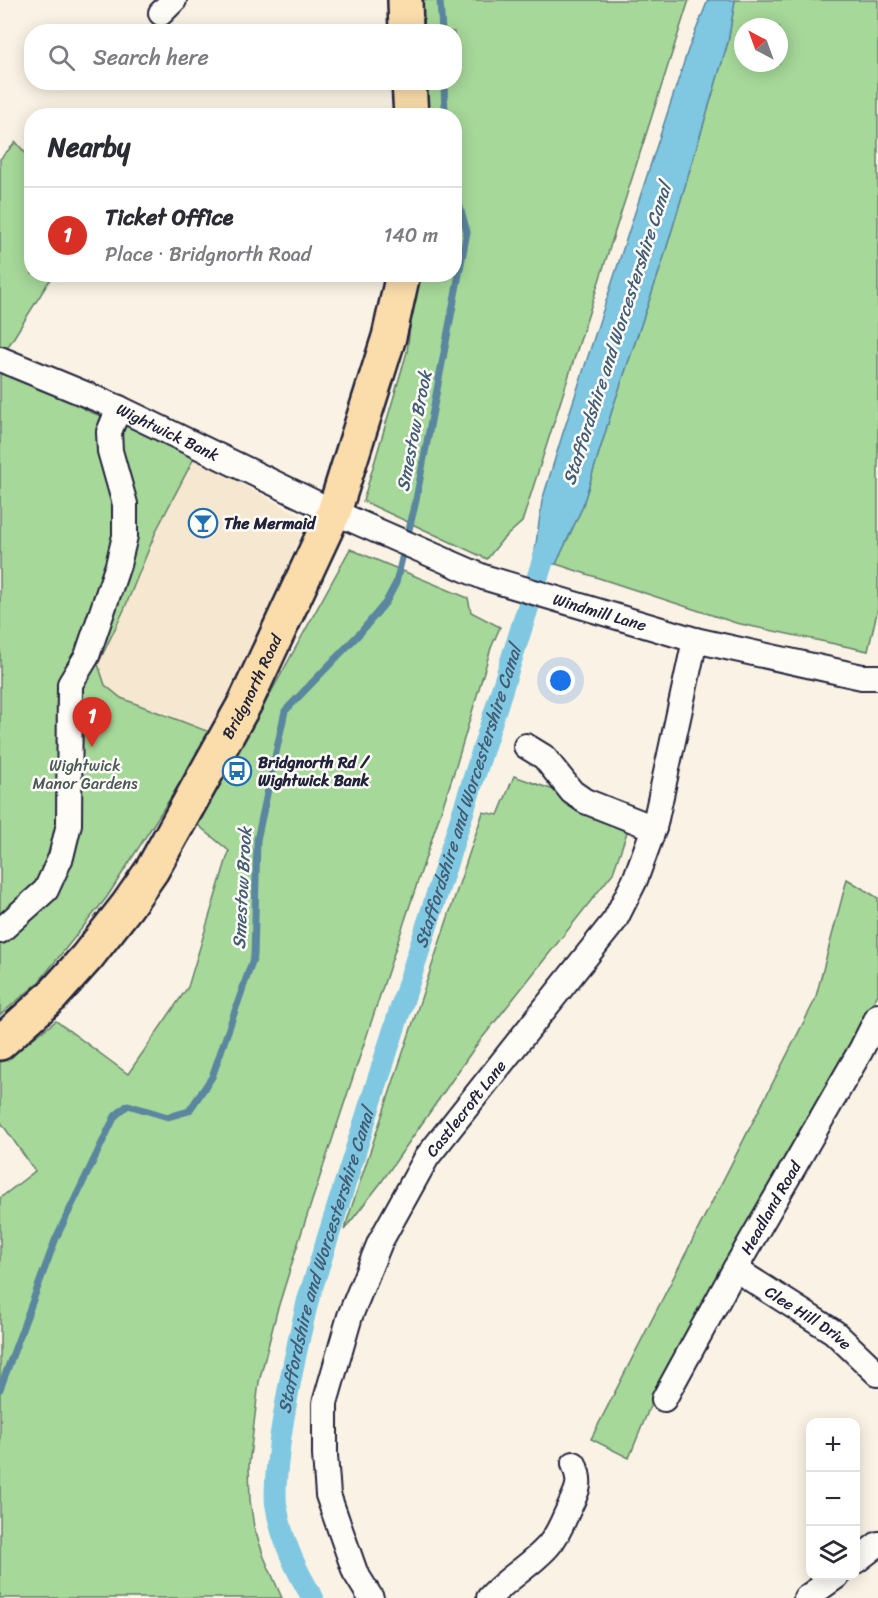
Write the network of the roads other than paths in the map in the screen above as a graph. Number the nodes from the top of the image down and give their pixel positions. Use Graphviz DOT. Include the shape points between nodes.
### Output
graph roads {
  1 [pos="405,0"];
  2 [pos="406,24"];
  3 [pos="409,90"];
  4 [pos="411,108"];
  5 [pos="401,282"];
  6 [pos="0,359"];
  7 [pos="118,408"];
  8 [pos="334,512"];
  9 [pos="695,640"];
  10 [pos="878,677"];
  11 [pos="526,746"];
  12 [pos="654,828"];
  13 [pos="0,931"];
  14 [pos="878,1016"];
  15 [pos="0,1043"];
  16 [pos="869,1054"];
  17 [pos="735,1269"];
  18 [pos="878,1374"];
  19 [pos="664,1399"];
  20 [pos="574,1464"];
  21 [pos="878,1545"];
  22 [pos="860,1558"];
  23 [pos="830,1580"];
  24 [pos="371,1598"];
  25 [pos="489,1598"];
  26 [pos="807,1598"];
  1 -- 2 [label="highway"];
  3 -- 4 [label="highway"];
  5 -- 8 [label="highway, Bridgnorth Road" via="389,337"];
  6 -- 7 [label="street, Wightwick Bank"];
  7 -- 8 [label="street, Wightwick Bank"];
  7 -- 13 [label="street" via="109,432 110,452 125,504 125,536 87,656 70,684 69,825 62,857 46,890"];
  8 -- 9 [label="street, Windmill Lane" via="483,577"];
  8 -- 15 [label="highway, Bridgnorth Road" via="245,703 152,870 87,957 52,996"];
  9 -- 10 [label="street, Windmill Lane"];
  9 -- 12 [label="street, Castlecroft Lane"];
  11 -- 12 [label="street" via="544,758 572,792 585,801"];
  12 -- 24 [label="street, Castlecroft Lane" via="615,920 427,1157 380,1242 350,1316 325,1403 327,1485 355,1572"];
  14 -- 16 [label="street, Headland Road"];
  16 -- 17 [label="street, Headland Road"];
  17 -- 18 [label="street, Clee Hill Drive" via="834,1332"];
  17 -- 19 [label="street, Headland Road"];
  20 -- 25 [label="street" via="580,1480 556,1537"];
  21 -- 22 [label="street"];
  23 -- 26 [label="street"];
}
